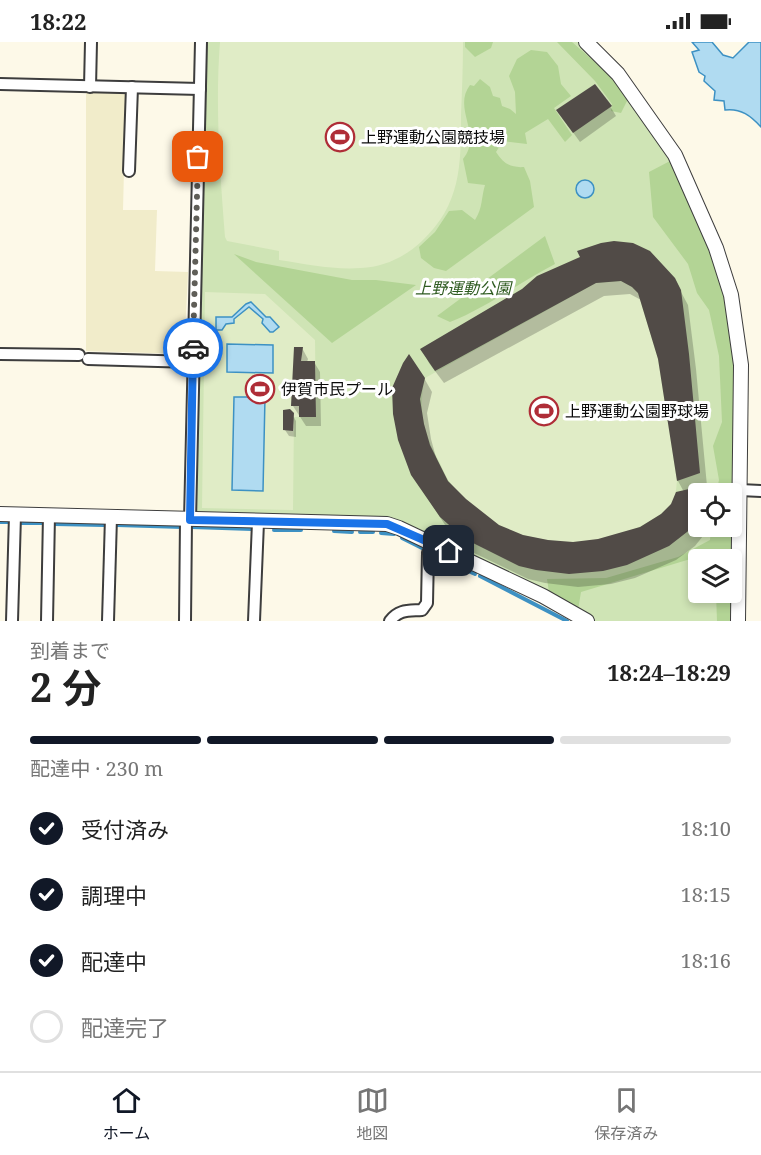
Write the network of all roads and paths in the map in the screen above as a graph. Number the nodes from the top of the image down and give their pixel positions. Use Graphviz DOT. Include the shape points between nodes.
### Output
graph roads {
  1 [pos="91,42"];
  2 [pos="201,42"];
  3 [pos="586,42"];
  4 [pos="0,84"];
  5 [pos="90,87"];
  6 [pos="132,87"];
  7 [pos="200,89"];
  8 [pos="129,171"];
  9 [pos="0,354"];
  10 [pos="193,362"];
  11 [pos="740,483"];
  12 [pos="742,490"];
  13 [pos="761,491"];
  14 [pos="0,514"];
  15 [pos="15,515"];
  16 [pos="49,515"];
  17 [pos="111,517"];
  18 [pos="188,520"];
  19 [pos="258,522"];
  20 [pos="739,537"];
  21 [pos="433,544"];
  22 [pos="12,621"];
  23 [pos="47,621"];
  24 [pos="108,621"];
  25 [pos="185,621"];
  26 [pos="254,621"];
  27 [pos="390,621"];
  28 [pos="587,621"];
  29 [pos="738,621"];
  1 -- 5 [label="street"];
  2 -- 7 [label="street"];
  3 -- 11 [label="street" via="618,74 675,155 716,248 731,295 741,364"];
  4 -- 5 [label="street"];
  5 -- 6 [label="street"];
  6 -- 7 [label="street"];
  6 -- 8 [label="street"];
  7 -- 10 [label="street"];
  9 -- 10 [label="street"];
  10 -- 18 [label="street"];
  12 -- 13 [label="street"];
  14 -- 15 [label="street"];
  15 -- 16 [label="street"];
  15 -- 22 [label="street"];
  16 -- 17 [label="street"];
  16 -- 23 [label="street"];
  17 -- 18 [label="street"];
  17 -- 24 [label="street"];
  18 -- 19 [label="street"];
  18 -- 25 [label="street"];
  19 -- 21 [label="street" via="387,524"];
  19 -- 26 [label="street"];
  20 -- 29 [label="street"];
  21 -- 27 [label="street" via="428,553 427,603 422,610 401,611"];
  21 -- 28 [label="street"];
}
